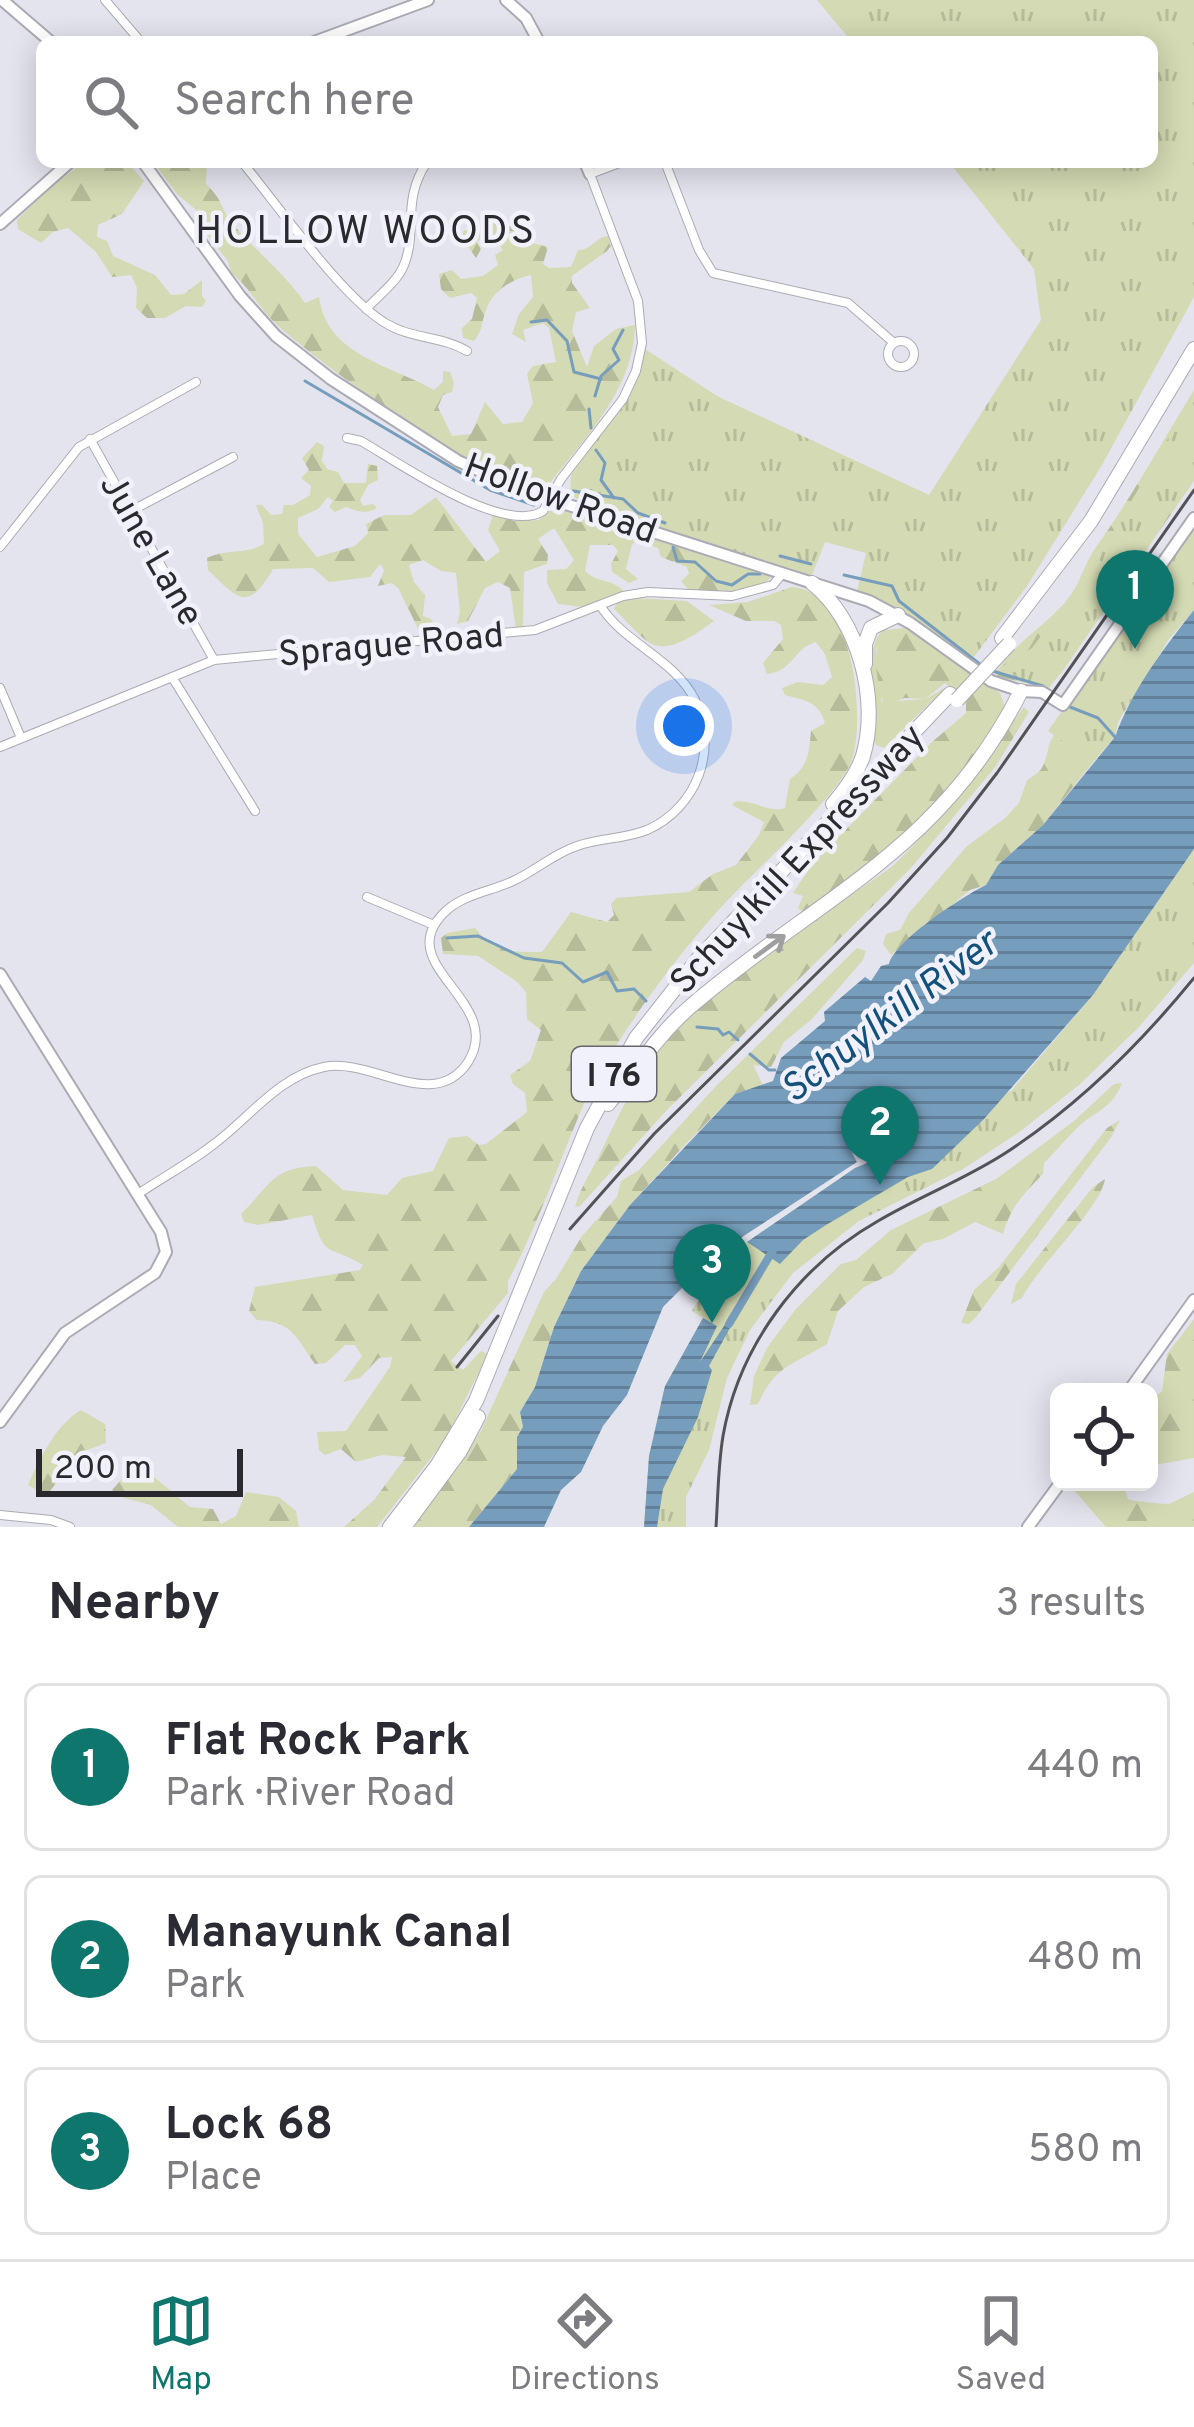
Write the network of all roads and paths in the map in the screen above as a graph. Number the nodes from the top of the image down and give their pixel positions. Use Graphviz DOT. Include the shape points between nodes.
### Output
graph roads {
  1 [pos="2,0"];
  2 [pos="105,0"];
  3 [pos="428,0"];
  4 [pos="506,0"];
  5 [pos="44,36"];
  6 [pos="136,36"];
  7 [pos="330,36"];
  8 [pos="536,36"];
  9 [pos="62,168"];
  10 [pos="147,168"];
  11 [pos="247,168"];
  12 [pos="424,168"];
  13 [pos="588,168"];
  14 [pos="667,168"];
  15 [pos="0,224"];
  16 [pos="366,309"];
  17 [pos="894,343"];
  18 [pos="1194,349"];
  19 [pos="466,351"];
  20 [pos="1194,368"];
  21 [pos="196,382"];
  22 [pos="347,438"];
  23 [pos="90,440"];
  24 [pos="233,458"];
  25 [pos="550,500"];
  26 [pos="131,511"];
  27 [pos="1194,518"];
  28 [pos="0,547"];
  29 [pos="783,573"];
  30 [pos="812,583"];
  31 [pos="600,604"];
  32 [pos="898,615"];
  33 [pos="1005,641"];
  34 [pos="214,660"];
  35 [pos="172,676"];
  36 [pos="0,688"];
  37 [pos="866,688"];
  38 [pos="1021,692"];
  39 [pos="954,697"];
  40 [pos="21,738"];
  41 [pos="0,747"];
  42 [pos="255,811"];
  43 [pos="763,890"];
  44 [pos="367,897"];
  45 [pos="434,926"];
  46 [pos="0,974"];
  47 [pos="608,1104"];
  48 [pos="138,1194"];
  49 [pos="1194,1300"];
  50 [pos="1134,1383"];
  51 [pos="0,1422"];
  52 [pos="1054,1491"];
  53 [pos="0,1515"];
  54 [pos="70,1527"];
  55 [pos="390,1527"];
  56 [pos="404,1527"];
  57 [pos="1028,1527"];
  1 -- 5 [label="main road"];
  2 -- 6 [label="street"];
  3 -- 7 [label="main road"];
  4 -- 8 [label="main road"];
  9 -- 15 [label="main road"];
  10 -- 25 [label="main road, Hollow Road" via="240,296 304,360 458,461"];
  11 -- 16 [label="street"];
  12 -- 16 [label="street" via="410,202 405,263"];
  13 -- 25 [label="street" via="635,289 642,343 623,399"];
  14 -- 17 [label="street" via="713,273 853,304"];
  16 -- 19 [label="street" via="398,330"];
  18 -- 33 [label="highway, Schuylkill Expressway / I 76" via="1091,521"];
  20 -- 33 [label="highway, Schuylkill Expressway / I 76" via="1101,523"];
  21 -- 23 [label="street"];
  22 -- 25 [label="street" via="509,515 536,515"];
  23 -- 26 [label="street, June Lane"];
  23 -- 28 [label="street"];
  24 -- 26 [label="street"];
  25 -- 29 [label="main road, Hollow Road"];
  26 -- 34 [label="street, June Lane"];
  27 -- 38 [label="main road, Hollow Road" via="1063,705 1042,692"];
  29 -- 30 [label="main road, Hollow Road"];
  29 -- 31 [label="street, Sprague Road" via="769,587 732,596 641,593"];
  30 -- 32 [label="main road, Hollow Road"];
  30 -- 37 [label="highway" via="845,620"];
  31 -- 34 [label="street, Sprague Road" via="536,630"];
  31 -- 45 [label="street" via="692,694 705,738 695,784 652,828 569,849 456,903"];
  32 -- 37 [label="highway" via="867,635"];
  32 -- 38 [label="main road, Hollow Road" via="991,681"];
  33 -- 39 [label="highway, Schuylkill Expressway / I 76, bridge"];
  34 -- 35 [label="street, Sprague Road"];
  35 -- 40 [label="street, Sprague Road"];
  35 -- 42 [label="street, June Lane"];
  36 -- 40 [label="street"];
  37 -- 43 [label="highway" via="867,740 854,776"];
  47 -- 38 [label="highway, one-way" via="688,1008 924,827"];
  39 -- 43 [label="highway, Schuylkill Expressway / I 76"];
  39 -- 47 [label="highway, Schuylkill Expressway / I 76" via="692,979"];
  40 -- 41 [label="street, Sprague Road"];
  43 -- 55 [label="highway, Schuylkill Expressway / I 76" via="673,988 622,1060 581,1140 482,1390"];
  44 -- 45 [label="street"];
  45 -- 48 [label="street" via="434,962 476,1025 459,1072 427,1085 353,1065 314,1069"];
  46 -- 48 [label="main road"];
  47 -- 56 [label="highway, Schuylkill Expressway / I 76" via="496,1381 460,1451"];
  48 -- 51 [label="main road" via="164,1237 164,1261 65,1333"];
  49 -- 50 [label="main road"];
  52 -- 57 [label="main road"];
  53 -- 54 [label="street"];
}
